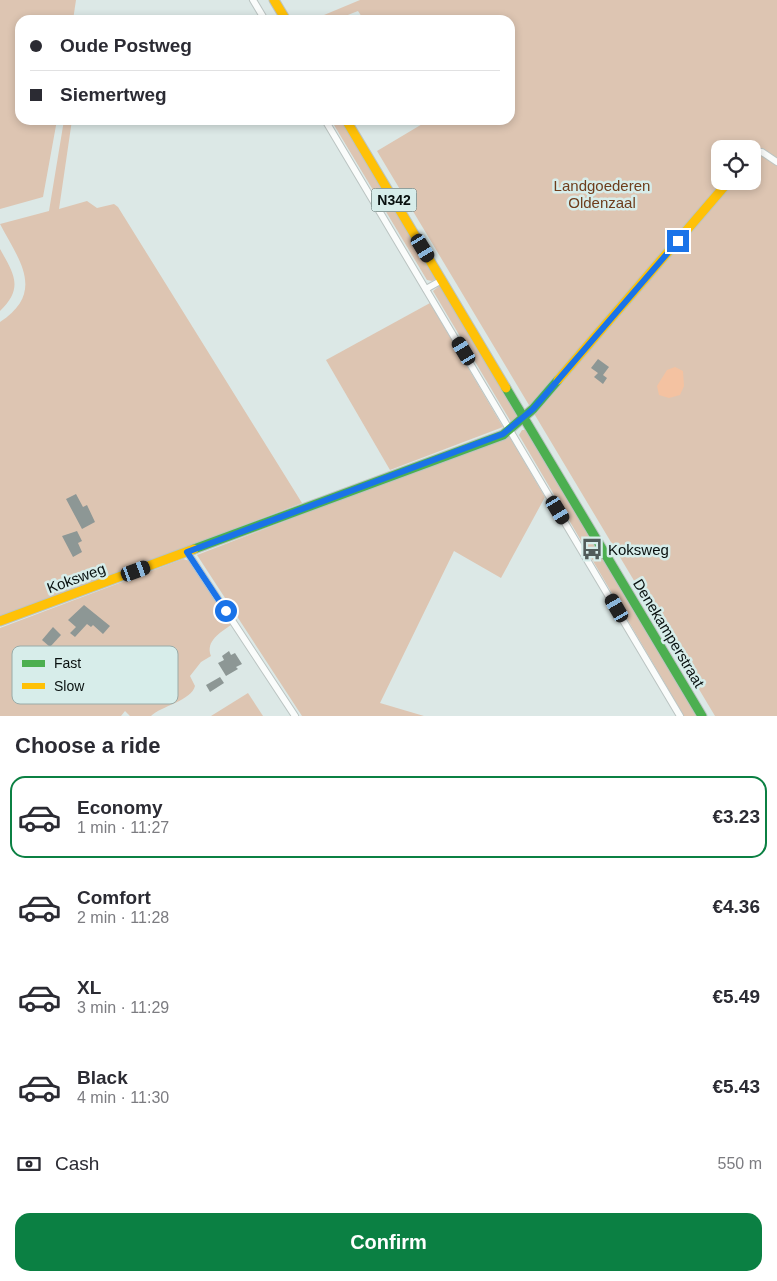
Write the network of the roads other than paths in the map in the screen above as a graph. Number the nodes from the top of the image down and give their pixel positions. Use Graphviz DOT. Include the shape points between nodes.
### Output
graph roads {
  1 [pos="253,0"];
  2 [pos="274,0"];
  3 [pos="262,15"];
  4 [pos="283,15"];
  5 [pos="328,125"];
  6 [pos="349,125"];
  7 [pos="761,152"];
  8 [pos="777,162"];
  9 [pos="720,190"];
  10 [pos="442,280"];
  11 [pos="426,289"];
  12 [pos="524,419"];
  13 [pos="510,429"];
  14 [pos="187,552"];
  15 [pos="0,622"];
  16 [pos="295,716"];
  17 [pos="680,716"];
  18 [pos="702,716"];
  1 -- 3 [label="street"];
  2 -- 4 [label="street"];
  5 -- 11 [label="street"];
  6 -- 10 [label="street, Denekamperstraat / N342"];
  7 -- 8 [label="street"];
  9 -- 12 [label="street, Koksweg"];
  10 -- 11 [label="street"];
  10 -- 12 [label="street, Denekamperstraat / N342"];
  11 -- 13 [label="street"];
  12 -- 13 [label="street, Koksweg"];
  12 -- 18 [label="street, Denekamperstraat / N342"];
  13 -- 14 [label="street, Koksweg" via="498,437"];
  13 -- 17 [label="street"];
  14 -- 15 [label="street, Koksweg"];
  14 -- 16 [label="street"];
}
